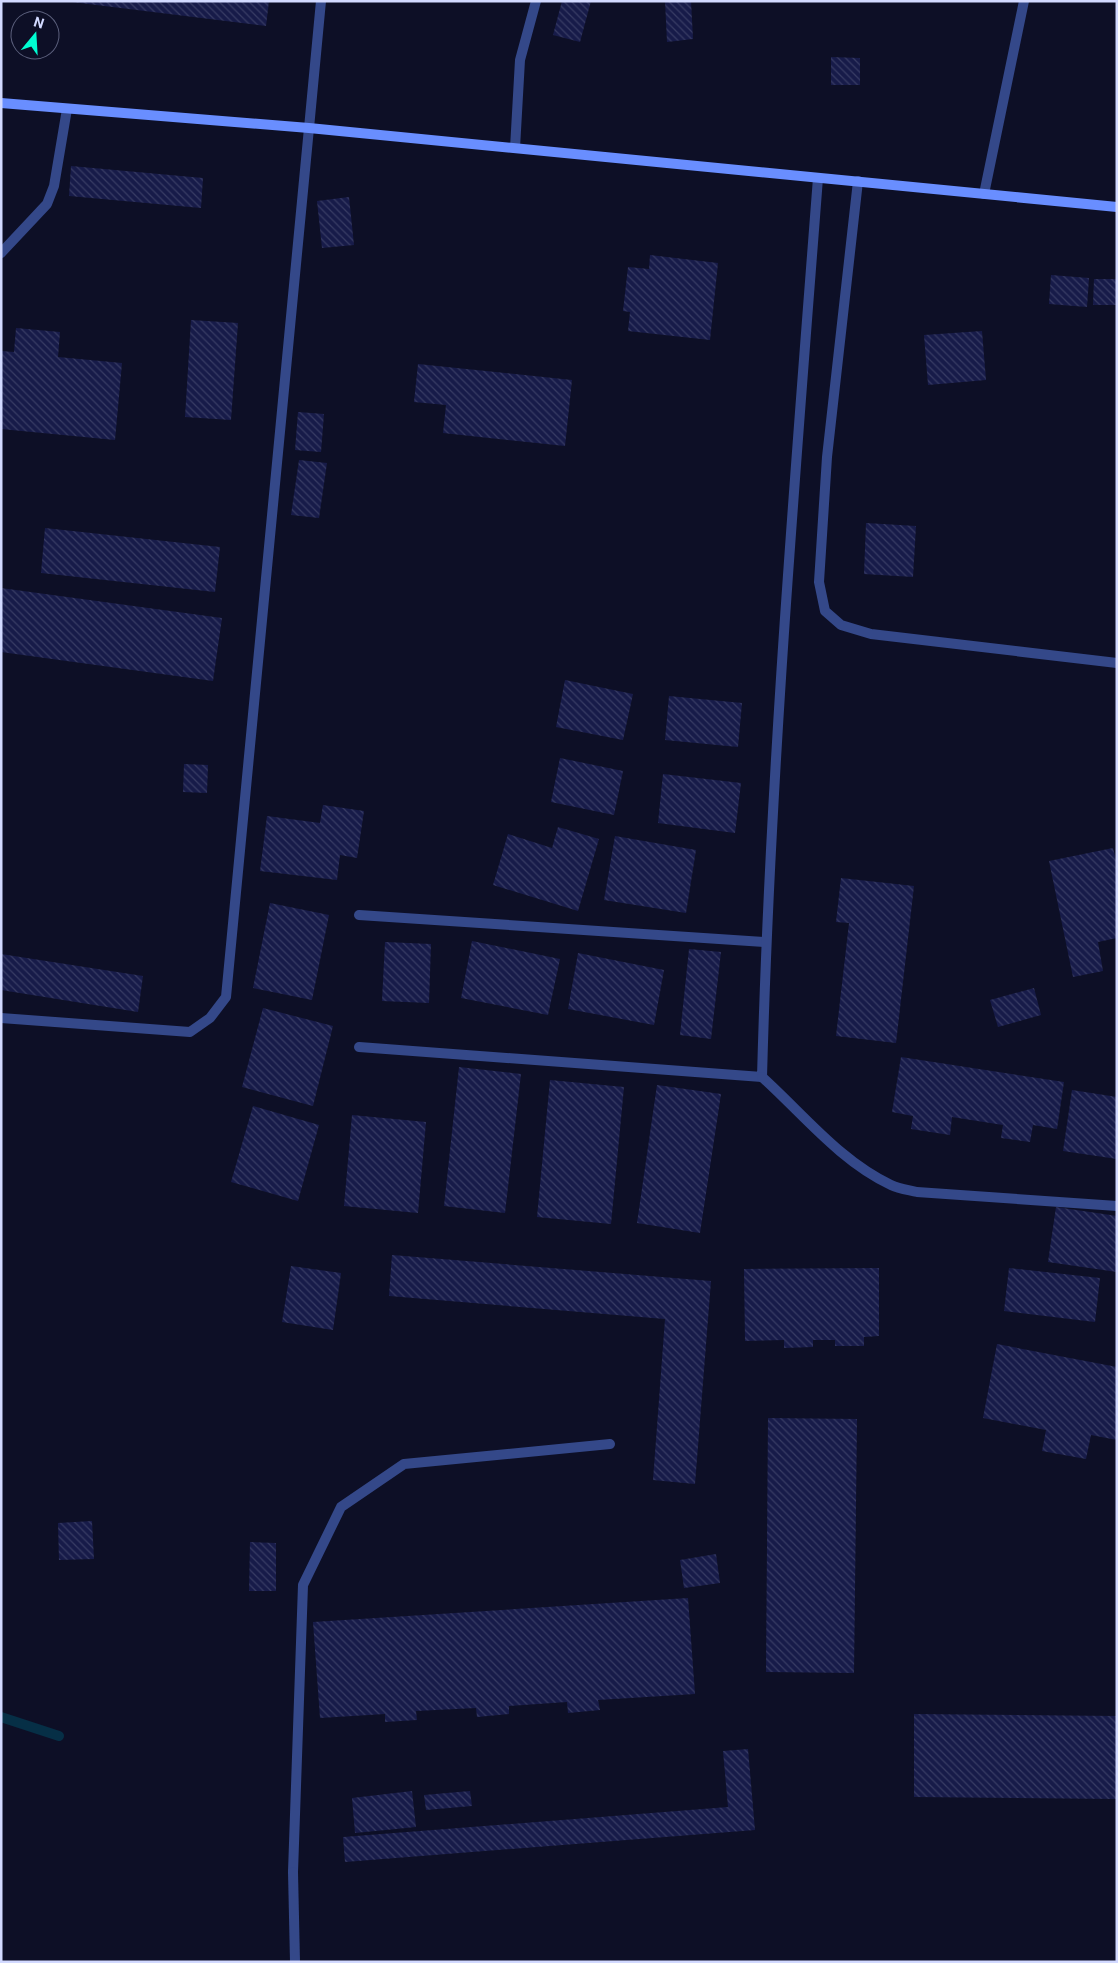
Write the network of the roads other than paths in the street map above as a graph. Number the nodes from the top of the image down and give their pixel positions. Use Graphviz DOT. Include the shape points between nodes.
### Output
graph roads {
  1 [pos="321,1"];
  2 [pos="536,1"];
  3 [pos="1024,1"];
  4 [pos="1,103"];
  5 [pos="67,109"];
  6 [pos="309,128"];
  7 [pos="516,148"];
  8 [pos="818,178"];
  9 [pos="858,181"];
  10 [pos="984,194"];
  11 [pos="1117,207"];
  12 [pos="1,253"];
  13 [pos="1117,663"];
  14 [pos="360,915"];
  15 [pos="765,942"];
  16 [pos="1,1018"];
  17 [pos="359,1047"];
  18 [pos="762,1077"];
  19 [pos="1117,1206"];
  20 [pos="610,1444"];
  21 [pos="295,1962"];
  1 -- 6 [label="street"];
  2 -- 7 [label="street" via="520,60"];
  3 -- 10 [label="street"];
  4 -- 5 [label="main road"];
  5 -- 6 [label="main road"];
  5 -- 12 [label="street" via="48,204"];
  6 -- 7 [label="main road"];
  6 -- 16 [label="street" via="226,997 210,1018 190,1032"];
  7 -- 8 [label="main road"];
  8 -- 9 [label="main road"];
  8 -- 15 [label="street" via="784,630"];
  9 -- 10 [label="main road"];
  9 -- 13 [label="street" via="828,457 819,582 825,611 841,625 871,634"];
  10 -- 11 [label="main road"];
  14 -- 15 [label="street"];
  15 -- 18 [label="street"];
  17 -- 18 [label="street"];
  18 -- 19 [label="street" via="843,1153 892,1186 917,1192"];
  20 -- 21 [label="street" via="404,1464 341,1507 303,1585 293,1872"];
}
